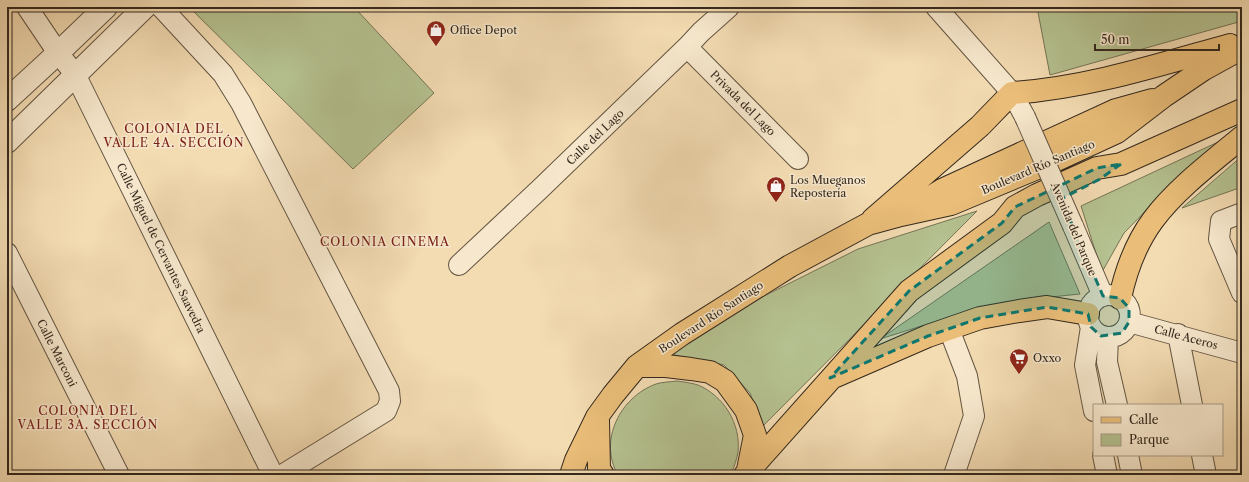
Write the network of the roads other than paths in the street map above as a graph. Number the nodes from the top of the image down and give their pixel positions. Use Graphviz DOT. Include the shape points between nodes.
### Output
graph roads {
  1 [pos="26,7"];
  2 [pos="106,7"];
  3 [pos="145,7"];
  4 [pos="161,7"];
  5 [pos="728,7"];
  6 [pos="936,7"];
  7 [pos="1242,42"];
  8 [pos="687,48"];
  9 [pos="1242,48"];
  10 [pos="58,53"];
  11 [pos="75,74"];
  12 [pos="1012,93"];
  13 [pos="7,100"];
  14 [pos="1242,110"];
  15 [pos="1242,136"];
  16 [pos="7,142"];
  17 [pos="798,159"];
  18 [pos="1242,213"];
  19 [pos="868,224"];
  20 [pos="7,253"];
  21 [pos="459,265"];
  22 [pos="1242,293"];
  23 [pos="1111,297"];
  24 [pos="1089,320"];
  25 [pos="1129,322"];
  26 [pos="949,329"];
  27 [pos="1178,334"];
  28 [pos="1108,337"];
  29 [pos="1242,352"];
  30 [pos="637,366"];
  31 [pos="830,378"];
  32 [pos="1117,404"];
  33 [pos="1192,404"];
  34 [pos="1093,406"];
  35 [pos="597,417"];
  36 [pos="1103,456"];
  37 [pos="1128,456"];
  38 [pos="1202,456"];
  39 [pos="747,473"];
  40 [pos="119,475"];
  41 [pos="273,475"];
  42 [pos="282,475"];
  43 [pos="571,475"];
  44 [pos="603,475"];
  45 [pos="954,475"];
  46 [pos="1107,475"];
  47 [pos="1132,475"];
  48 [pos="1206,475"];
  1 -- 10 [label="street, Calle Miguel de Cervantes Saavedra"];
  2 -- 10 [label="street"];
  3 -- 11 [label="street"];
  4 -- 42 [label="street" via="223,74 241,103 389,391 390,401 386,411"];
  5 -- 8 [label="street, Calle del Lago"];
  6 -- 12 [label="street, Avenida del Parque"];
  7 -- 12 [label="main road" via="1096,82"];
  8 -- 17 [label="street, Privada del Lago"];
  8 -- 21 [label="street, Calle del Lago"];
  9 -- 19 [label="main road, Boulevard Río Santiago" via="1204,69 1164,96 1116,110 942,190 901,215"];
  10 -- 11 [label="street, Calle Miguel de Cervantes Saavedra"];
  10 -- 13 [label="street"];
  11 -- 16 [label="street"];
  11 -- 41 [label="street, Calle Miguel de Cervantes Saavedra"];
  12 -- 19 [label="main road" via="980,126"];
  12 -- 23 [label="street, Avenida del Parque, bridge" via="1073,226"];
  14 -- 31 [label="main road" via="1121,164 1097,168 1015,207 1002,223 908,291"];
  15 -- 23 [label="main road" via="1176,194 1153,220 1133,255 1125,276"];
  18 -- 22 [label="street" via="1222,222 1219,239"];
  19 -- 30 [label="main road, Boulevard Río Santiago" via="790,266 682,334"];
  20 -- 40 [label="street, Calle Marconi"];
  23 -- 24 [label="street" via="1093,303"];
  23 -- 25 [label="street" via="1125,302 1129,308"];
  24 -- 26 [label="main road" via="1047,308 980,318"];
  24 -- 28 [label="street" via="1095,332"];
  24 -- 34 [label="street" via="1085,365"];
  25 -- 27 [label="street, Calle Aceros"];
  25 -- 28 [label="street" via="1122,333"];
  26 -- 31 [label="main road"];
  26 -- 45 [label="street" via="967,376 974,416"];
  27 -- 29 [label="street, Calle Aceros"];
  27 -- 33 [label="street"];
  28 -- 32 [label="street" via="1107,362"];
  30 -- 35 [label="main road, Boulevard Río Santiago"];
  30 -- 39 [label="main road" via="666,366 710,372 724,381 746,410 754,435"];
  31 -- 39 [label="main road"];
  35 -- 43 [label="main road, Boulevard Río Santiago"];
  35 -- 44 [label="main road" via="599,469"];
  36 -- 46 [label="street"];
  37 -- 47 [label="street"];
  38 -- 48 [label="street"];
}
